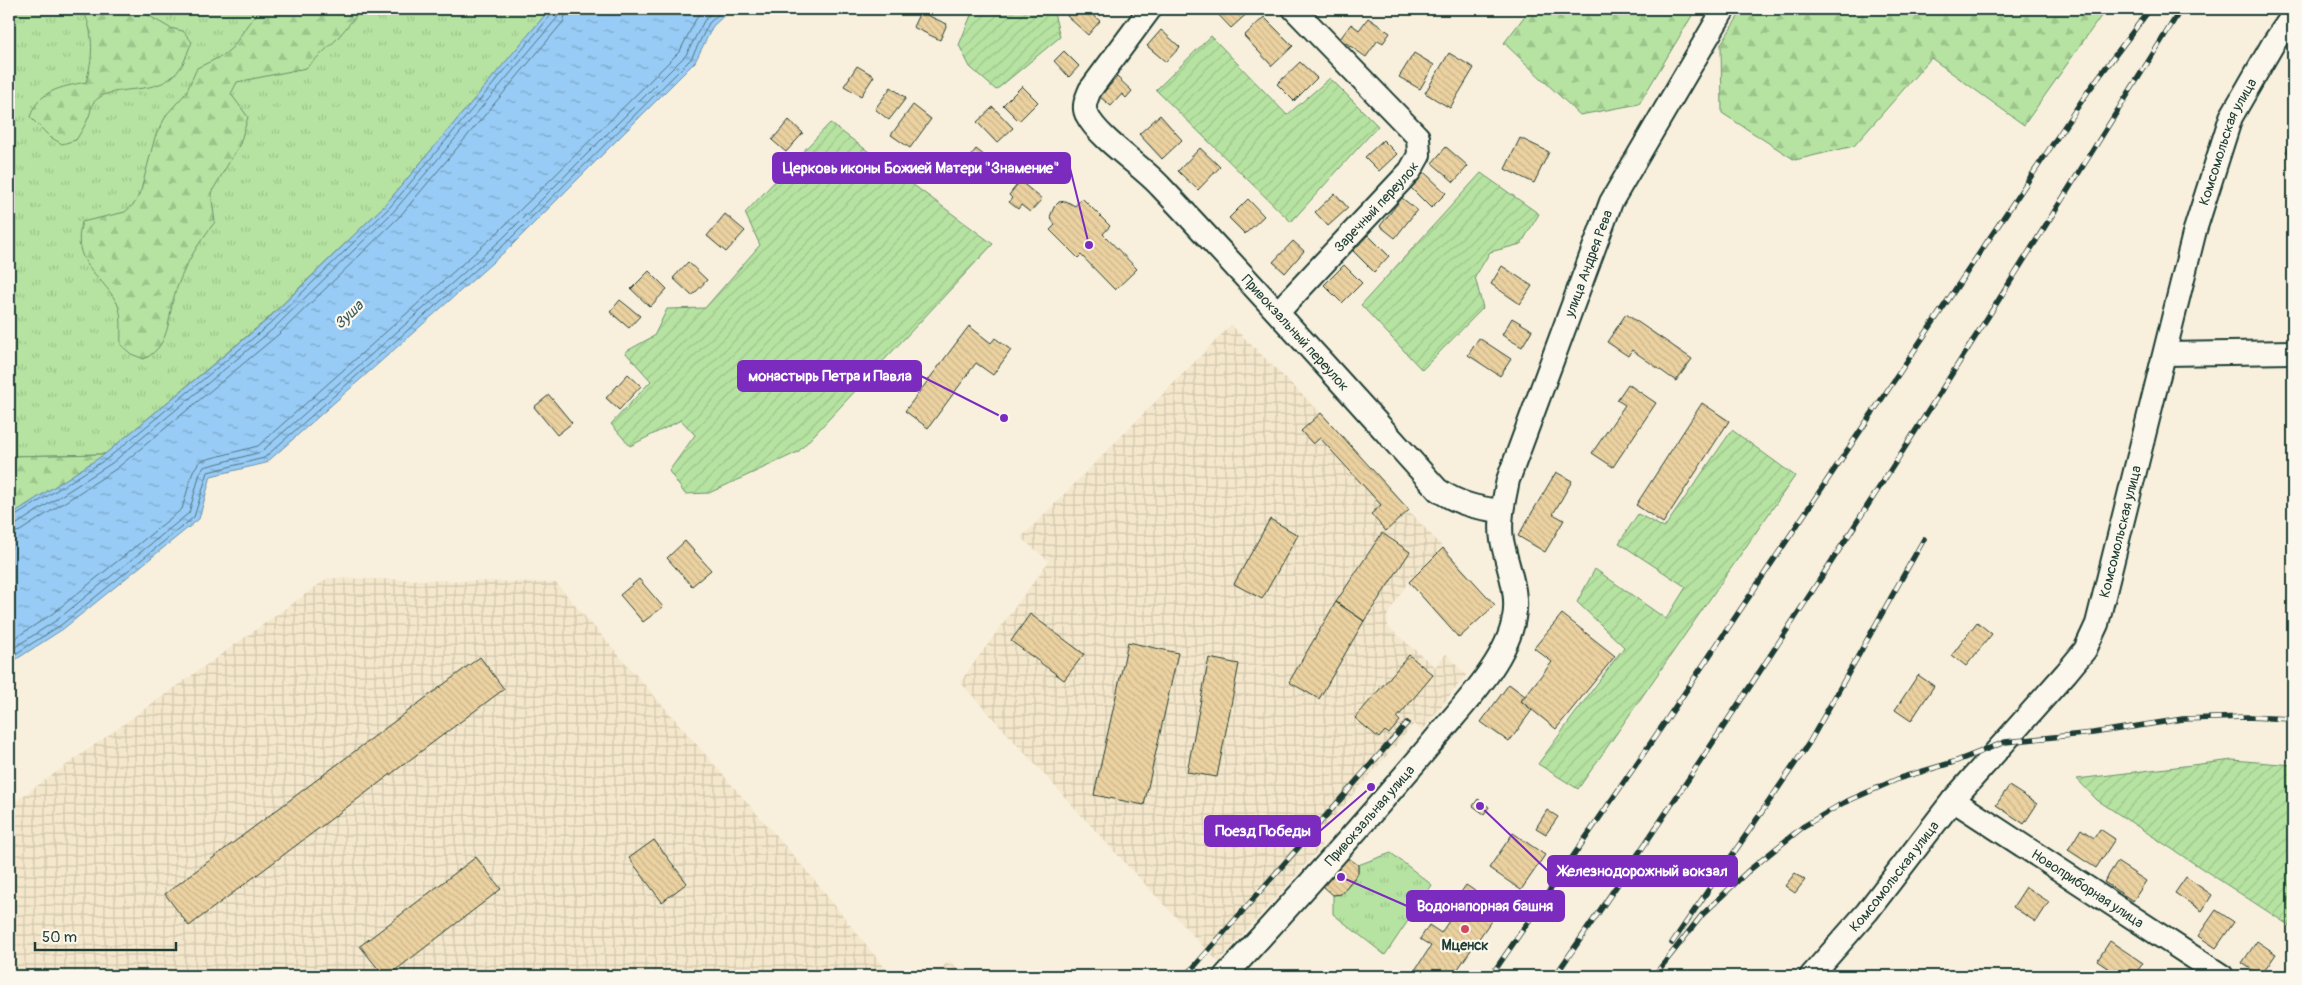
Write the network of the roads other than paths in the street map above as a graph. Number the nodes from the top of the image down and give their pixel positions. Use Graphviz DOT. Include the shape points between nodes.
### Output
graph roads {
  1 [pos="1150,9"];
  2 [pos="1294,9"];
  3 [pos="1724,9"];
  4 [pos="2293,15"];
  5 [pos="1278,312"];
  6 [pos="2293,352"];
  7 [pos="2166,354"];
  8 [pos="1501,511"];
  9 [pos="1505,647"];
  10 [pos="1953,800"];
  11 [pos="1225,976"];
  12 [pos="1811,976"];
  13 [pos="2222,976"];
  1 -- 5 [label="street, Привокзальный переулок" via="1090,90 1085,103 1086,115 1151,176"];
  2 -- 5 [label="street, Заречный переулок" via="1418,137 1418,155 1410,171"];
  3 -- 8 [label="street, улица Андрея Рева" via="1611,202 1508,480"];
  4 -- 7 [label="street, Комсомольская улица" via="2231,118 2195,230"];
  5 -- 8 [label="street, Привокзальный переулок" via="1438,490 1471,507"];
  6 -- 7 [label="street"];
  7 -- 10 [label="street, Комсомольская улица" via="2097,624 2085,650"];
  8 -- 9 [label="street, улица Андрея Рева" via="1502,539 1514,584 1514,618"];
  9 -- 11 [label="street, Привокзальная улица" via="1475,690 1383,802"];
  10 -- 12 [label="street, Комсомольская улица" via="1867,912"];
  10 -- 13 [label="street, Новоприборная улица"];
}
